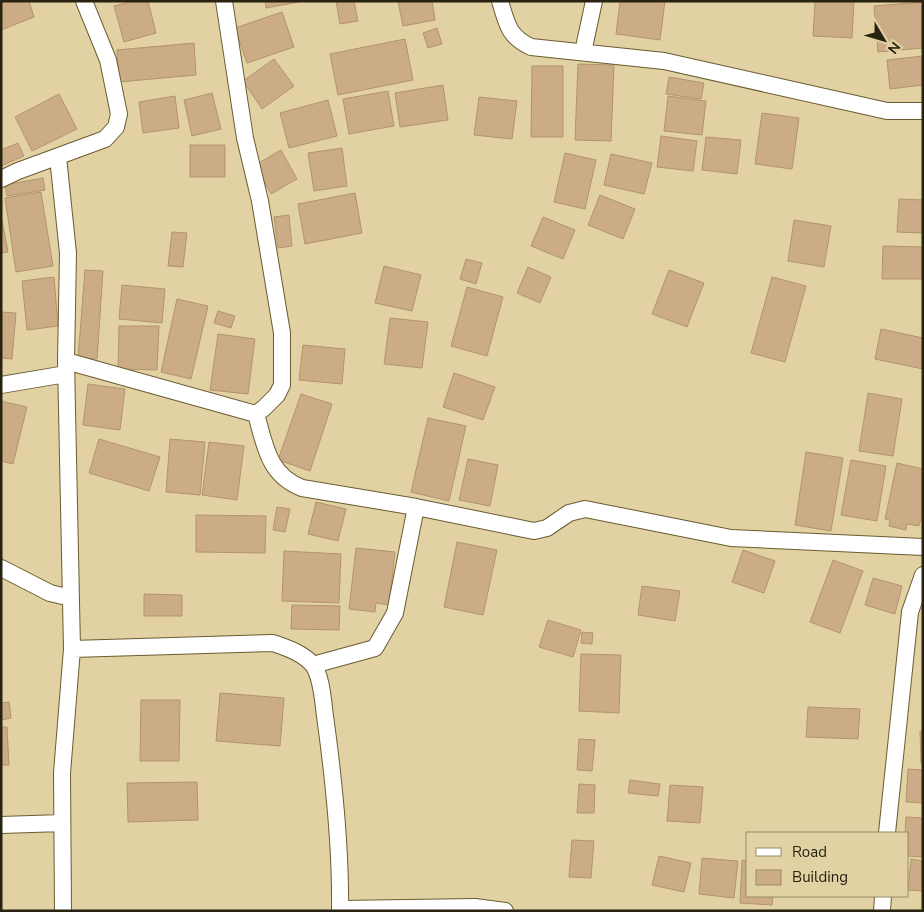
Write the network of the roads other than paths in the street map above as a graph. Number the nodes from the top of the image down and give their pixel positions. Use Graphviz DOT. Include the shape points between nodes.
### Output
graph roads {
  1 [pos="84,1"];
  2 [pos="224,1"];
  3 [pos="500,1"];
  4 [pos="594,1"];
  5 [pos="582,52"];
  6 [pos="923,111"];
  7 [pos="58,157"];
  8 [pos="1,179"];
  9 [pos="66,368"];
  10 [pos="1,385"];
  11 [pos="256,414"];
  12 [pos="416,507"];
  13 [pos="923,546"];
  14 [pos="1,568"];
  15 [pos="923,575"];
  16 [pos="70,598"];
  17 [pos="72,649"];
  18 [pos="313,665"];
  19 [pos="62,823"];
  20 [pos="1,825"];
  21 [pos="887,832"];
  22 [pos="883,897"];
  23 [pos="340,910"];
  24 [pos="63,911"];
  25 [pos="505,911"];
  26 [pos="882,911"];
  1 -- 7 [label="street" via="108,60 119,114 116,127 105,139"];
  2 -- 11 [label="street" via="245,138 260,201 282,333 282,385 277,395"];
  3 -- 5 [label="street" via="510,31 519,41 532,47"];
  4 -- 5 [label="street"];
  5 -- 6 [label="street" via="664,62 886,111"];
  7 -- 8 [label="street"];
  7 -- 9 [label="street" via="68,253"];
  9 -- 10 [label="street"];
  9 -- 11 [label="street"];
  9 -- 16 [label="street"];
  11 -- 12 [label="street" via="273,467 291,484"];
  12 -- 13 [label="street" via="534,531 585,509 731,538"];
  12 -- 18 [label="street" via="395,613 375,648"];
  14 -- 16 [label="street"];
  15 -- 21 [label="street" via="910,612"];
  16 -- 17 [label="street"];
  17 -- 18 [label="street" via="273,643 295,651"];
  17 -- 19 [label="street" via="62,773"];
  18 -- 23 [label="street" via="320,683 331,761"];
  19 -- 20 [label="street"];
  19 -- 24 [label="street"];
  22 -- 26 [label="street"];
  23 -- 25 [label="street" via="475,907"];
}
